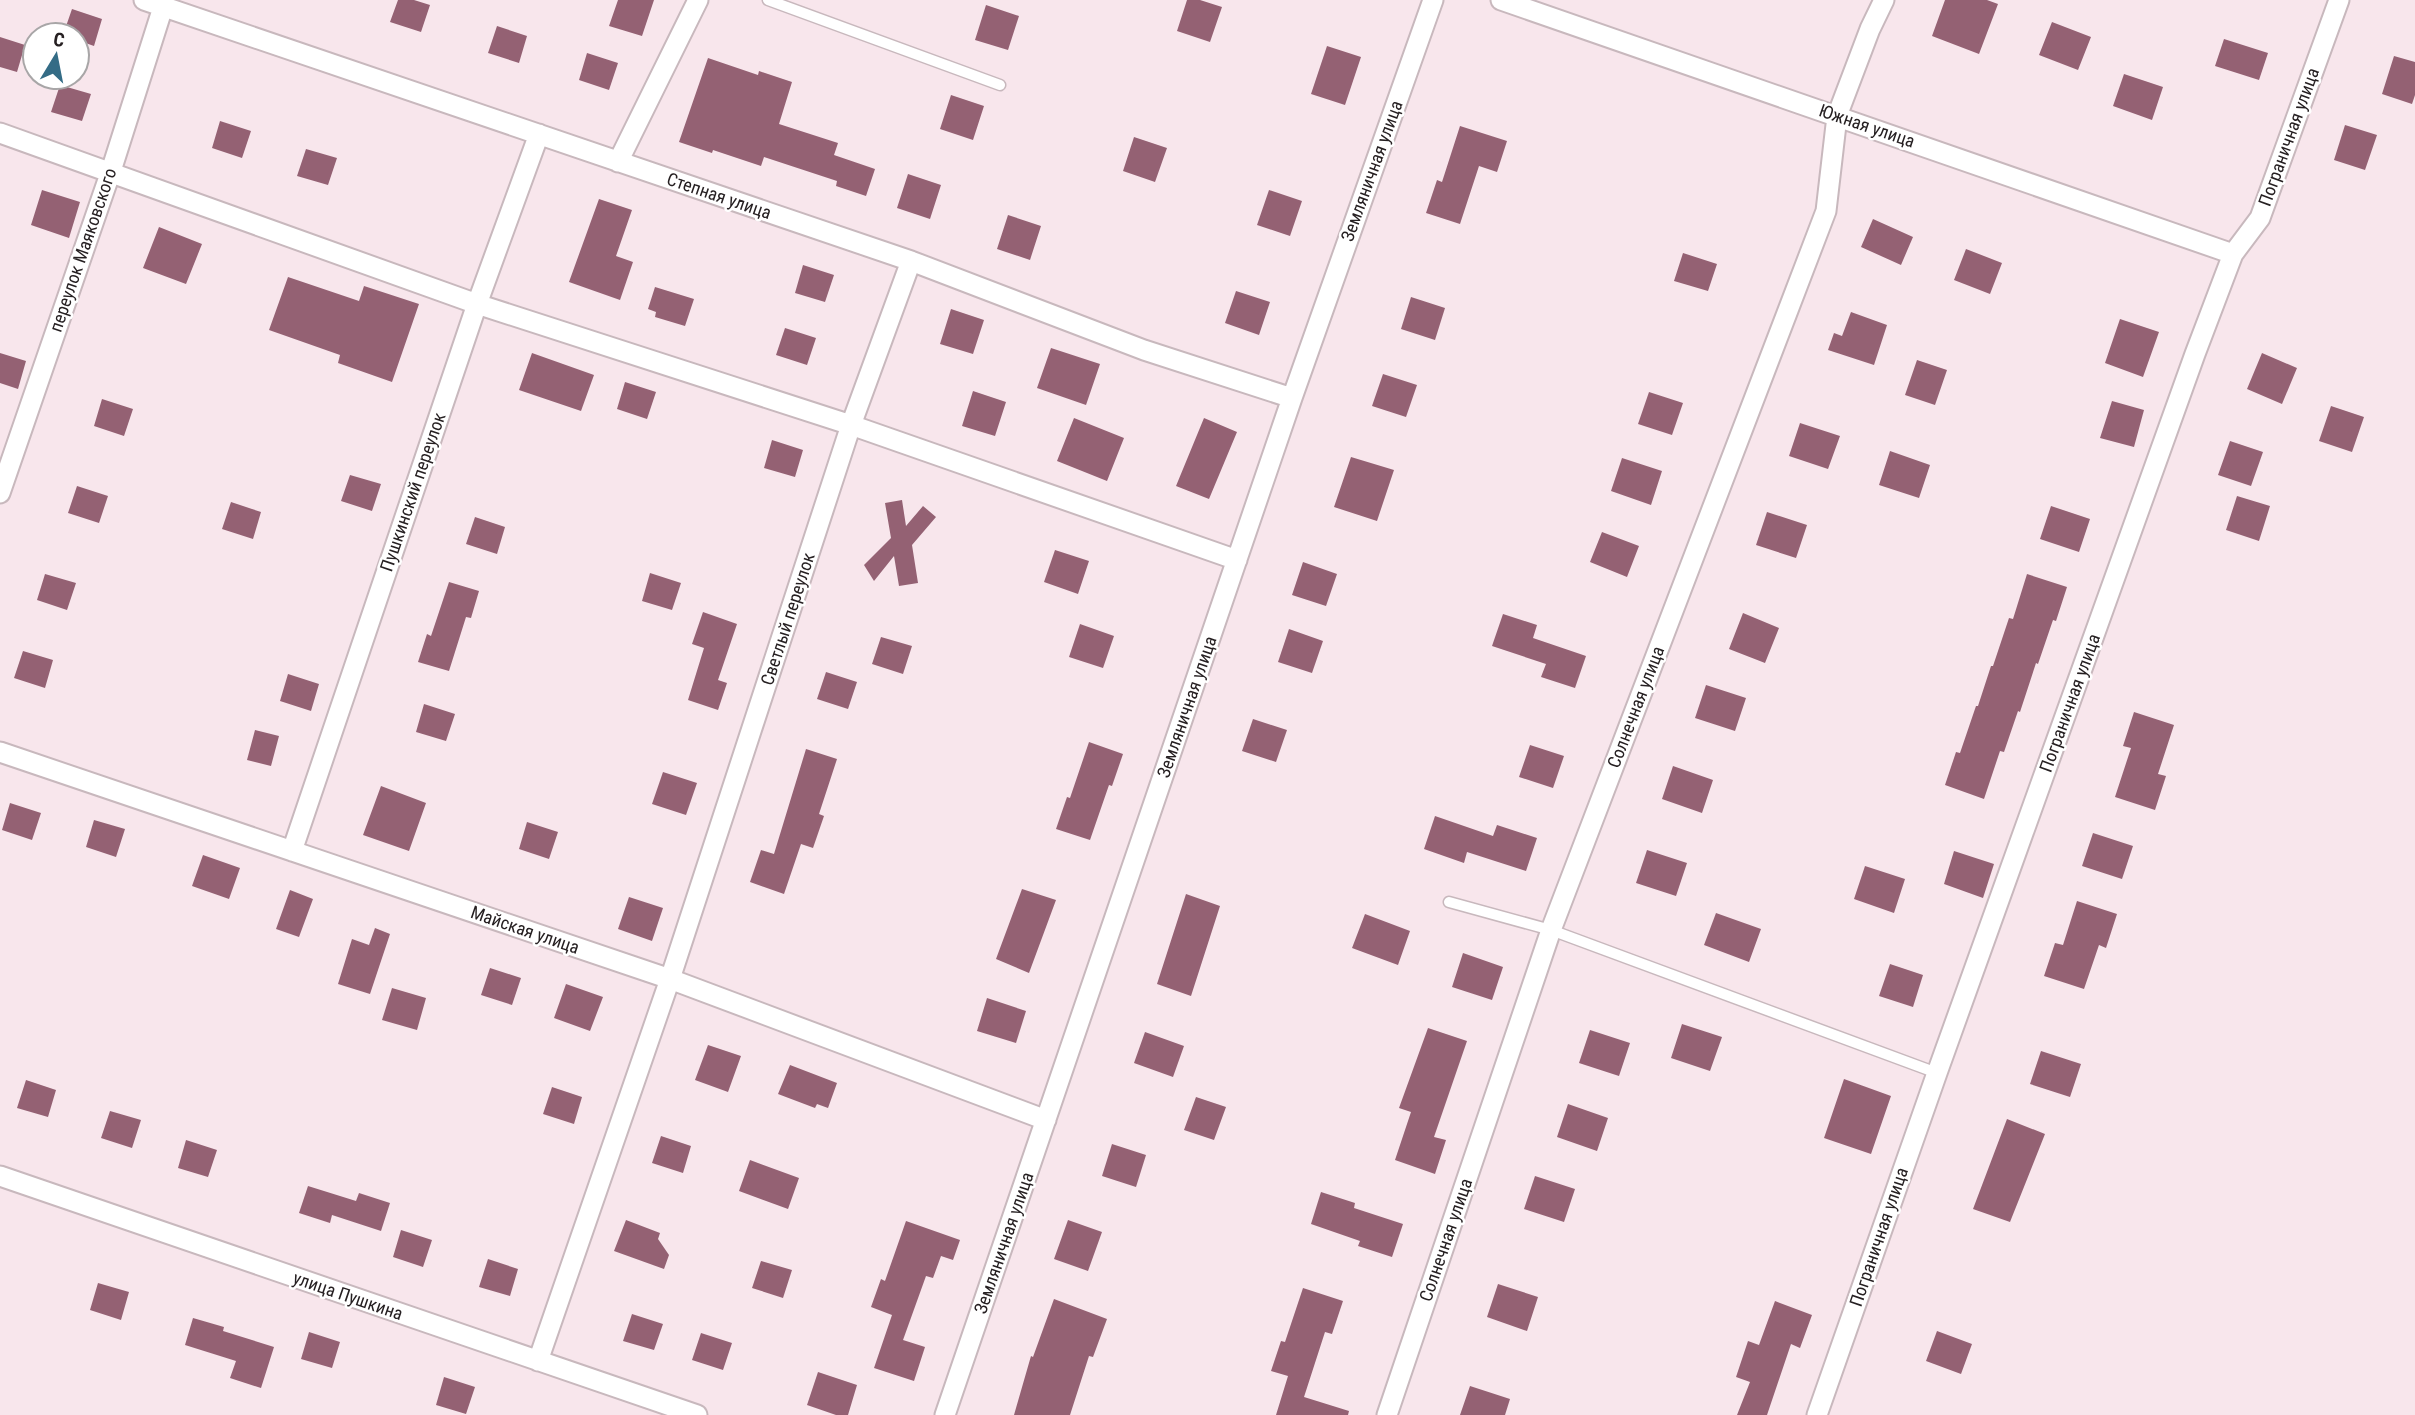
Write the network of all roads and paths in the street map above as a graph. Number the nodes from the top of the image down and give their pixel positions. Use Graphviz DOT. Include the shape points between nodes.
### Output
graph roads {
  1 [pos="144,0"];
  2 [pos="698,0"];
  3 [pos="768,0"];
  4 [pos="1433,0"];
  5 [pos="1501,0"];
  6 [pos="1884,0"];
  7 [pos="2339,0"];
  8 [pos="163,7"];
  9 [pos="1000,85"];
  10 [pos="1837,116"];
  11 [pos="0,133"];
  12 [pos="539,134"];
  13 [pos="618,162"];
  14 [pos="111,171"];
  15 [pos="2233,254"];
  16 [pos="911,261"];
  17 [pos="477,304"];
  18 [pos="1292,398"];
  19 [pos="851,425"];
  20 [pos="0,493"];
  21 [pos="1237,560"];
  22 [pos="0,752"];
  23 [pos="292,851"];
  24 [pos="1449,902"];
  25 [pos="1551,930"];
  26 [pos="670,979"];
  27 [pos="1937,1073"];
  28 [pos="1046,1121"];
  29 [pos="0,1176"];
  30 [pos="538,1361"];
  31 [pos="697,1415"];
  32 [pos="945,1415"];
  33 [pos="1387,1415"];
  34 [pos="1817,1415"];
  1 -- 8 [label="street, Степная улица"];
  2 -- 13 [label="street"];
  3 -- 9 [label="lane"];
  4 -- 18 [label="street, Земляничная улица"];
  5 -- 10 [label="street, Южная улица"];
  6 -- 10 [label="street, Солнечная улица"];
  7 -- 15 [label="street, Пограничная улица" via="2260,218"];
  8 -- 12 [label="street, Степная улица"];
  8 -- 14 [label="street, переулок Маяковского"];
  10 -- 15 [label="street, Южная улица"];
  10 -- 25 [label="street, Солнечная улица" via="1826,211"];
  11 -- 14 [label="street"];
  12 -- 13 [label="street, Степная улица"];
  12 -- 17 [label="street, Пушкинский переулок"];
  13 -- 16 [label="street, Степная улица"];
  14 -- 17 [label="street"];
  14 -- 20 [label="street, переулок Маяковского"];
  15 -- 27 [label="street, Пограничная улица"];
  16 -- 18 [label="street, Степная улица" via="1144,350"];
  16 -- 19 [label="street, Светлый переулок"];
  17 -- 19 [label="street"];
  17 -- 23 [label="street, Пушкинский переулок"];
  18 -- 21 [label="street, Земляничная улица"];
  19 -- 21 [label="street"];
  19 -- 26 [label="street, Светлый переулок"];
  21 -- 28 [label="street, Земляничная улица"];
  22 -- 23 [label="street, Майская улица"];
  23 -- 26 [label="street, Майская улица"];
  24 -- 25 [label="lane"];
  25 -- 27 [label="lane"];
  25 -- 33 [label="street, Солнечная улица"];
  26 -- 28 [label="street, Майская улица"];
  26 -- 30 [label="street, Светлый переулок"];
  27 -- 34 [label="street, Пограничная улица"];
  28 -- 32 [label="street, Земляничная улица"];
  29 -- 30 [label="street, улица Пушкина"];
  30 -- 31 [label="street, улица Пушкина"];
}
